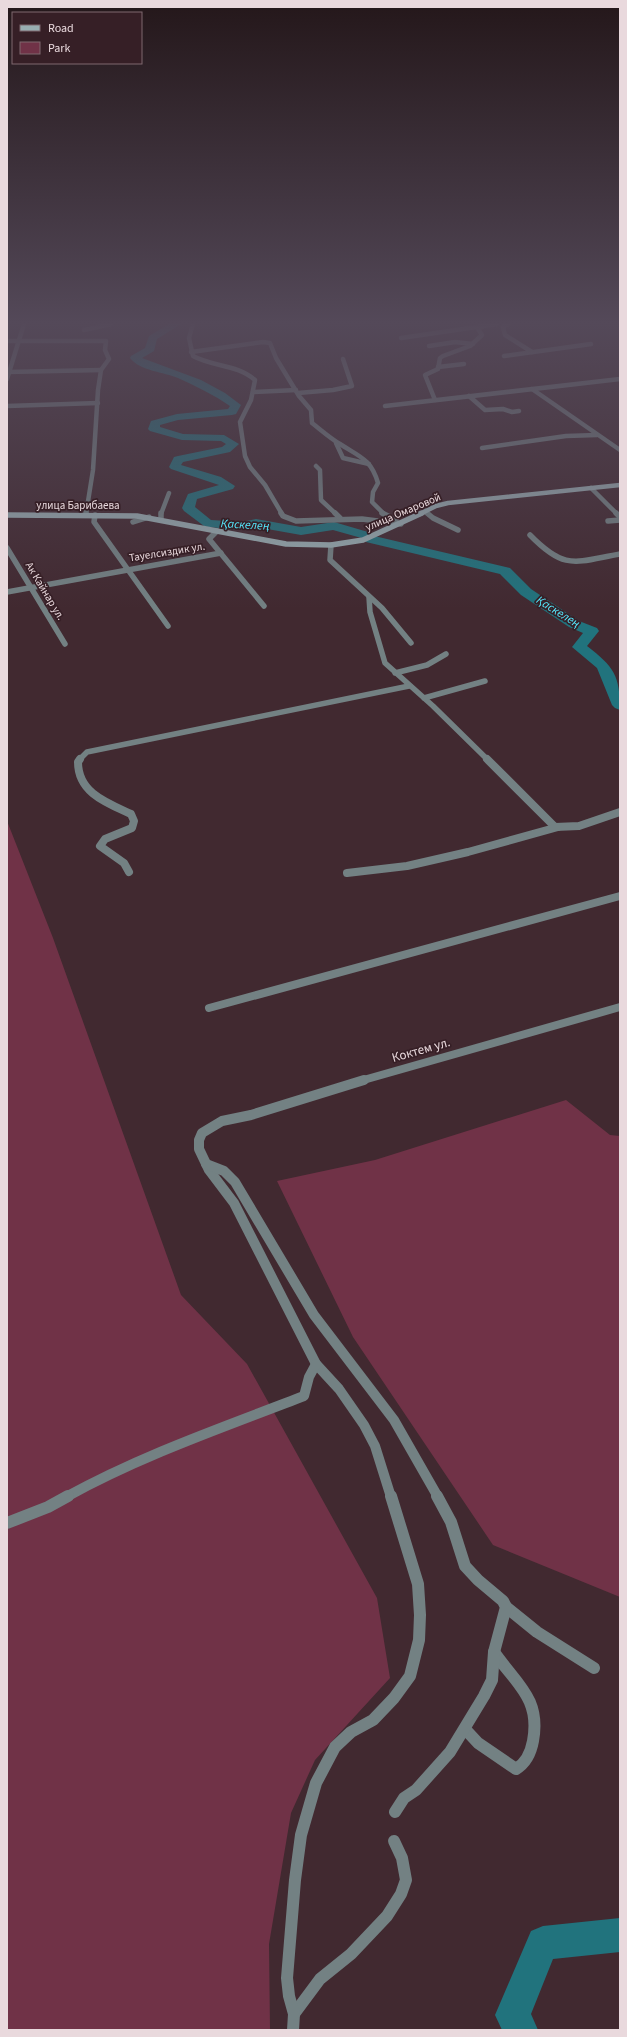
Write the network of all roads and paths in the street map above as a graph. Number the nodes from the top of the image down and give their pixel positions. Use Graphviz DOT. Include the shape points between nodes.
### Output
graph roads {
  1 [pos="97,419"];
  2 [pos="241,419"];
  3 [pos="312,419"];
  4 [pos="574,419"];
  5 [pos="597,435"];
  6 [pos="328,441"];
  7 [pos="338,444"];
  8 [pos="482,448"];
  9 [pos="620,450"];
  10 [pos="370,464"];
  11 [pos="316,466"];
  12 [pos="620,484"];
  13 [pos="591,488"];
  14 [pos="169,493"];
  15 [pos="332,509"];
  16 [pos="426,511"];
  17 [pos="7,515"];
  18 [pos="86,515"];
  19 [pos="95,515"];
  20 [pos="350,516"];
  21 [pos="149,517"];
  22 [pos="340,518"];
  23 [pos="620,518"];
  24 [pos="161,520"];
  25 [pos="608,521"];
  26 [pos="132,522"];
  27 [pos="403,523"];
  28 [pos="458,530"];
  29 [pos="218,531"];
  30 [pos="530,535"];
  31 [pos="331,545"];
  32 [pos="7,548"];
  33 [pos="221,553"];
  34 [pos="620,554"];
  35 [pos="127,570"];
  36 [pos="31,588"];
  37 [pos="7,592"];
  38 [pos="369,597"];
  39 [pos="264,606"];
  40 [pos="168,626"];
  41 [pos="411,643"];
  42 [pos="65,644"];
  43 [pos="446,654"];
  44 [pos="395,673"];
  45 [pos="485,681"];
  46 [pos="410,686"];
  47 [pos="424,698"];
  48 [pos="620,812"];
  49 [pos="558,828"];
  50 [pos="129,872"];
  51 [pos="347,873"];
  52 [pos="620,896"];
  53 [pos="620,1007"];
  54 [pos="209,1008"];
  55 [pos="206,1164"];
  56 [pos="316,1364"];
  57 [pos="7,1523"];
  58 [pos="506,1607"];
  59 [pos="494,1652"];
  60 [pos="594,1668"];
  61 [pos="465,1729"];
  62 [pos="395,1812"];
  63 [pos="394,1841"];
  64 [pos="294,2014"];
  65 [pos="293,2030"];
  1 -- 18 [label="street"];
  2 -- 22 [label="street" via="245,456 280,511 287,518 296,521"];
  3 -- 7 [label="street" via="316,427"];
  4 -- 5 [label="street"];
  5 -- 8 [label="street" via="566,436"];
  5 -- 9 [label="street"];
  6 -- 7 [label="street"];
  7 -- 10 [label="street" via="357,453"];
  7 -- 10 [label="street" via="343,458"];
  10 -- 27 [label="street" via="378,484 372,492 372,502 388,517"];
  11 -- 15 [label="street" via="320,470 321,500"];
  12 -- 13 [label="street, улица Омаровой"];
  13 -- 16 [label="street, улица Омаровой" via="452,502"];
  13 -- 23 [label="street"];
  14 -- 24 [label="street"];
  15 -- 20 [label="street"];
  15 -- 22 [label="street"];
  16 -- 27 [label="street, улица Омаровой"];
  16 -- 28 [label="street" via="433,518"];
  17 -- 18 [label="street, улица Барибаева"];
  18 -- 19 [label="street, улица Барибаева"];
  19 -- 21 [label="street, улица Барибаева"];
  19 -- 35 [label="street, Тауелсиздик ул." via="94,522"];
  21 -- 24 [label="street, улица Омаровой"];
  21 -- 26 [label="street"];
  22 -- 27 [label="street"];
  23 -- 25 [label="street"];
  24 -- 29 [label="street, улица Омаровой"];
  27 -- 31 [label="street, улица Омаровой" via="364,540"];
  29 -- 31 [label="street, улица Омаровой" via="286,544"];
  29 -- 33 [label="street, Тауелсиздик ул." via="209,539"];
  30 -- 34 [label="street" via="548,553 560,560 571,561"];
  31 -- 38 [label="street" via="330,560"];
  32 -- 36 [label="street, Ак Кайнар ул."];
  33 -- 35 [label="street, Тауелсиздик ул."];
  33 -- 39 [label="street"];
  35 -- 36 [label="street"];
  35 -- 40 [label="street"];
  36 -- 37 [label="street"];
  36 -- 42 [label="street, Ак Кайнар ул."];
  38 -- 41 [label="street" via="382,608"];
  38 -- 44 [label="street" via="370,612 383,659"];
  43 -- 44 [label="street" via="427,665"];
  44 -- 46 [label="street"];
  45 -- 47 [label="street"];
  46 -- 47 [label="street"];
  46 -- 50 [label="street" via="87,752 78,762 79,776 84,785 94,794 132,814 132,828 105,839 100,846 122,860"];
  47 -- 49 [label="street"];
  48 -- 49 [label="street" via="585,824"];
  49 -- 51 [label="street" via="406,866"];
  52 -- 54 [label="street"];
  53 -- 55 [label="street, Коктем ул." via="214,1125 202,1133 199,1140 199,1149"];
  55 -- 56 [label="street" via="234,1203"];
  55 -- 58 [label="street" via="224,1171 235,1182 314,1315 394,1420 412,1449 451,1522 465,1566 503,1601"];
  56 -- 57 [label="street" via="304,1396 142,1460 97,1480 48,1507"];
  56 -- 64 [label="street" via="339,1389 375,1446 418,1584 420,1615 416,1661 410,1676 373,1720 351,1732 335,1747 316,1783 301,1835 295,1880 287,1978"];
  58 -- 59 [label="street"];
  58 -- 60 [label="street" via="518,1620"];
  59 -- 61 [label="street" via="492,1680"];
  59 -- 61 [label="street" via="503,1667 529,1697 534,1710 535,1733 530,1752 522,1766 516,1769 478,1743"];
  61 -- 62 [label="street" via="450,1752 416,1790 404,1798"];
  63 -- 64 [label="street" via="402,1858 406,1880 401,1894 387,1916 351,1954 320,1979"];
  64 -- 65 [label="street"];
}
